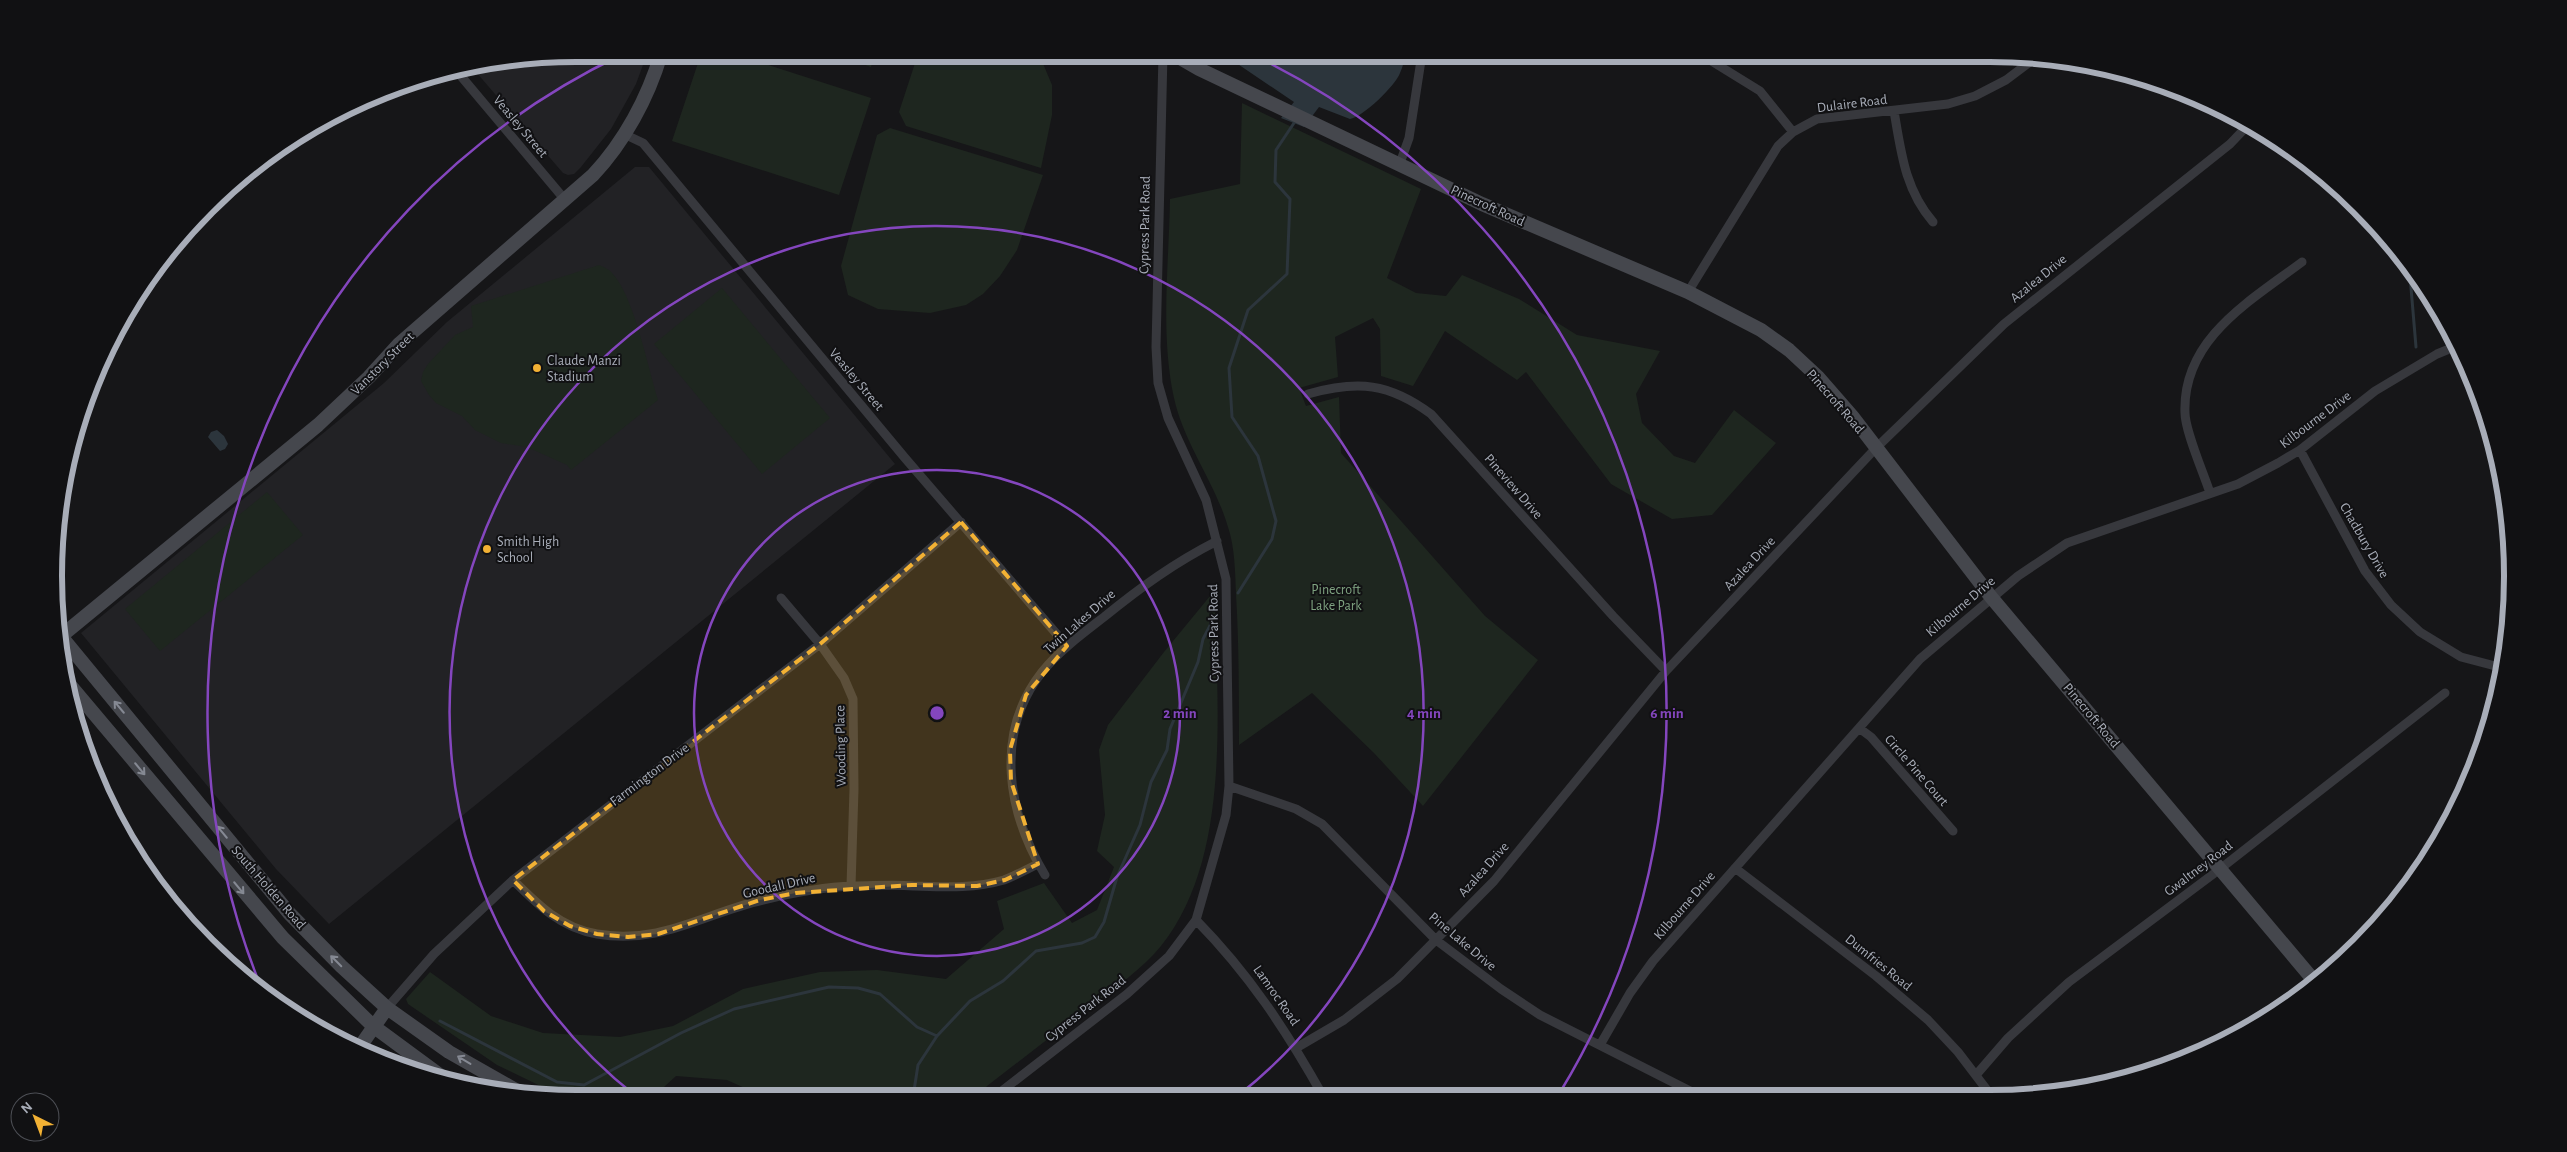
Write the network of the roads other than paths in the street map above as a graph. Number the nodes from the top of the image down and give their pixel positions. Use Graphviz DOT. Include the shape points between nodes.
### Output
graph roads {
  1 [pos="658,62"];
  2 [pos="1164,62"];
  3 [pos="1187,62"];
  4 [pos="1421,62"];
  5 [pos="1713,62"];
  6 [pos="2027,64"];
  7 [pos="461,76"];
  8 [pos="1894,111"];
  9 [pos="2244,129"];
  10 [pos="1792,132"];
  11 [pos="624,134"];
  12 [pos="1400,163"];
  13 [pos="566,201"];
  14 [pos="1933,222"];
  15 [pos="2302,262"];
  16 [pos="1688,292"];
  17 [pos="2451,348"];
  18 [pos="1308,394"];
  19 [pos="1875,449"];
  20 [pos="2300,450"];
  21 [pos="2210,493"];
  22 [pos="961,522"];
  23 [pos="1217,542"];
  24 [pos="1991,597"];
  25 [pos="782,598"];
  26 [pos="66,631"];
  27 [pos="820,644"];
  28 [pos="67,645"];
  29 [pos="1067,646"];
  30 [pos="2496,666"];
  31 [pos="1666,671"];
  32 [pos="76,692"];
  33 [pos="2445,693"];
  34 [pos="1860,728"];
  35 [pos="1229,786"];
  36 [pos="1953,831"];
  37 [pos="1038,864"];
  38 [pos="1735,868"];
  39 [pos="2220,869"];
  40 [pos="1045,875"];
  41 [pos="513,880"];
  42 [pos="851,886"];
  43 [pos="1196,920"];
  44 [pos="1436,940"];
  45 [pos="2311,977"];
  46 [pos="387,1008"];
  47 [pos="373,1026"];
  48 [pos="362,1043"];
  49 [pos="1600,1045"];
  50 [pos="1296,1048"];
  51 [pos="430,1068"];
  52 [pos="1976,1076"];
  53 [pos="506,1085"];
  54 [pos="1003,1090"];
  55 [pos="1320,1090"];
  56 [pos="1688,1090"];
  57 [pos="1987,1090"];
  1 -- 11 [label="street, Vanstory Street" via="641,104"];
  2 -- 23 [label="street, Cypress Park Road" via="1156,347 1158,383 1168,418 1206,500"];
  3 -- 12 [label="street, Pinecroft Road"];
  4 -- 12 [label="street" via="1409,138"];
  5 -- 10 [label="street" via="1760,91"];
  6 -- 8 [label="street, Dulaire Road" via="2006,80 1975,96 1948,104"];
  7 -- 13 [label="street, Veasley Street"];
  8 -- 10 [label="street, Dulaire Road" via="1817,119"];
  8 -- 14 [label="street" via="1905,172 1913,193"];
  9 -- 19 [label="street, Azalea Drive" via="2230,144 2004,324"];
  10 -- 16 [label="street, Dulaire Road" via="1778,146"];
  11 -- 13 [label="street, Vanstory Street" via="613,154"];
  11 -- 22 [label="street, Veasley Street" via="642,143"];
  12 -- 16 [label="street, Pinecroft Road" via="1482,204"];
  13 -- 26 [label="street, Vanstory Street" via="399,344 318,425"];
  15 -- 21 [label="street" via="2230,316 2203,345 2188,381 2185,415"];
  16 -- 19 [label="street, Pinecroft Road" via="1761,330 1789,350 1852,416"];
  17 -- 20 [label="street, Kilbourne Drive" via="2374,391"];
  18 -- 31 [label="street, Pineview Drive" via="1343,387 1388,389 1409,398 1431,414"];
  19 -- 24 [label="street, Pinecroft Road"];
  19 -- 31 [label="street, Azalea Drive"];
  20 -- 21 [label="street, Kilbourne Drive" via="2238,484"];
  20 -- 30 [label="street, Chadbury Drive" via="2364,571 2390,605 2420,632 2461,657"];
  21 -- 24 [label="street, Kilbourne Drive" via="2067,543"];
  22 -- 27 [label="street, Farmington Drive"];
  22 -- 29 [label="street, Veasley Street"];
  23 -- 29 [label="street, Twin Lakes Drive" via="1179,560 1150,579"];
  23 -- 35 [label="street, Cypress Park Road" via="1226,579"];
  24 -- 34 [label="street, Kilbourne Drive" via="1920,659"];
  24 -- 39 [label="street, Pinecroft Road"];
  25 -- 27 [label="street, Wooding Place"];
  27 -- 41 [label="street, Farmington Drive"];
  27 -- 42 [label="street, Wooding Place" via="844,678 853,700"];
  46 -- 28 [label="street, South Holden Road, one-way" via="289,913"];
  29 -- 37 [label="street, Twin Lakes Drive" via="1026,695 1015,722 1010,750 1011,782"];
  31 -- 44 [label="street, Azalea Drive" via="1494,881"];
  32 -- 47 [label="street, South Holden Road, one-way" via="272,927"];
  33 -- 39 [label="street, Gwaltney Road"];
  34 -- 36 [label="street, Circle Pine Court"];
  34 -- 38 [label="street, Kilbourne Drive"];
  35 -- 43 [label="street, Cypress Park Road" via="1226,815"];
  35 -- 44 [label="street, Pine Lake Drive" via="1296,809 1322,824"];
  37 -- 40 [label="street, Twin Lakes Drive"];
  37 -- 42 [label="street, Goodall Drive" via="1005,880 977,886 944,889 912,885"];
  38 -- 49 [label="street, Kilbourne Drive" via="1639,979"];
  38 -- 52 [label="street, Dumfries Road" via="1928,1020"];
  39 -- 45 [label="street, Pinecroft Road"];
  39 -- 52 [label="street, Gwaltney Road" via="2069,982 2008,1038"];
  41 -- 42 [label="street, Goodall Drive" via="544,911 570,926 597,934 628,936 658,934 760,900"];
  41 -- 46 [label="street, Farmington Drive" via="434,954"];
  43 -- 50 [label="street, Lamroc Road" via="1251,981"];
  43 -- 54 [label="street, Cypress Park Road" via="1169,956 1127,994"];
  44 -- 49 [label="street, Pine Lake Drive" via="1469,967 1540,1015"];
  44 -- 50 [label="street, Azalea Drive" via="1397,979 1344,1020"];
  46 -- 47 [label="street, Farmington Drive"];
  53 -- 46 [label="street, South Holden Road, one-way" via="450,1052"];
  47 -- 48 [label="street, Farmington Drive"];
  47 -- 51 [label="street, South Holden Road"];
  49 -- 56 [label="street, Pine Lake Drive"];
  50 -- 55 [label="street, Lamroc Road"];
  52 -- 57 [label="street, Dumfries Road"];
}
